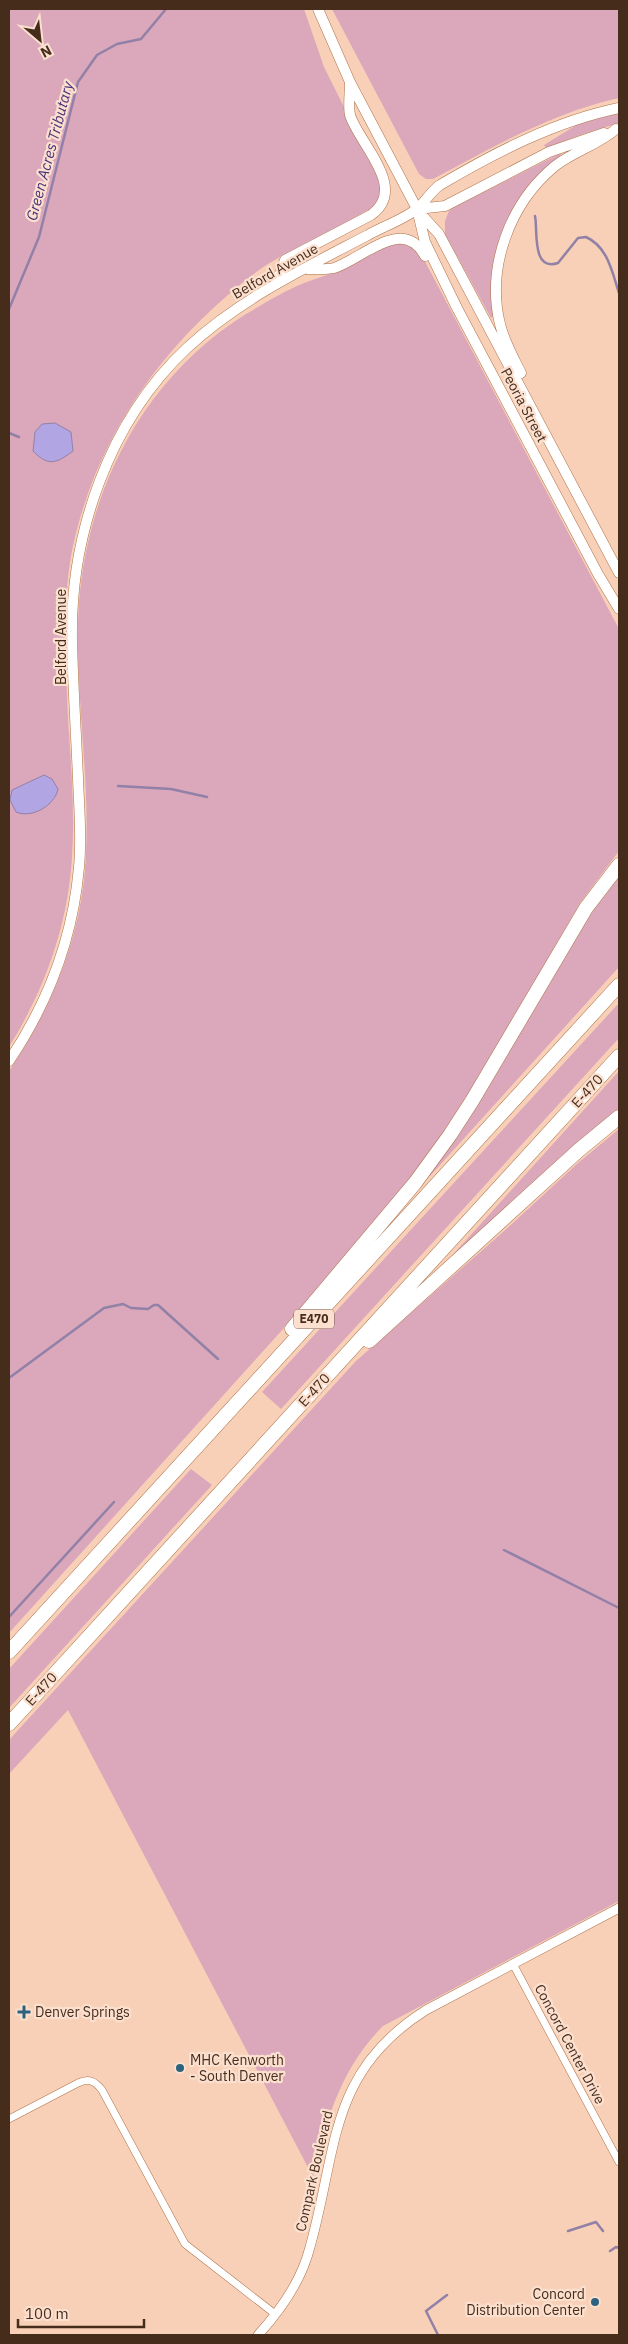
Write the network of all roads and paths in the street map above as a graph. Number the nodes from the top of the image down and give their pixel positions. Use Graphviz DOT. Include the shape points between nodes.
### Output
graph roads {
  1 [pos="318,9"];
  2 [pos="350,82"];
  3 [pos="619,108"];
  4 [pos="618,129"];
  5 [pos="417,209"];
  6 [pos="304,269"];
  7 [pos="276,284"];
  8 [pos="457,308"];
  9 [pos="534,413"];
  10 [pos="619,573"];
  11 [pos="619,609"];
  12 [pos="619,865"];
  13 [pos="619,985"];
  14 [pos="619,1056"];
  15 [pos="9,1061"];
  16 [pos="619,1117"];
  17 [pos="261,1376"];
  18 [pos="318,1386"];
  19 [pos="9,1652"];
  20 [pos="9,1724"];
  21 [pos="619,1908"];
  22 [pos="513,1964"];
  23 [pos="9,2120"];
  24 [pos="619,2162"];
  25 [pos="275,2314"];
  26 [pos="258,2335"];
  1 -- 2 [label="main road, Peoria Street"];
  2 -- 5 [label="main road, Peoria Street"];
  2 -- 7 [label="main road" via="350,114 385,182 384,198 371,214 285,260"];
  3 -- 5 [label="main road, Belford Avenue" via="532,136 437,187"];
  4 -- 5 [label="main road, Belford Avenue" via="549,152 445,206"];
  4 -- 9 [label="main road" via="566,157 544,175 520,207 501,249 496,290 499,321 534,397"];
  5 -- 6 [label="main road, Belford Avenue"];
  5 -- 8 [label="main road, Peoria Street" via="425,242"];
  5 -- 9 [label="main road, Peoria Street" via="440,234"];
  6 -- 7 [label="main road, Belford Avenue"];
  6 -- 8 [label="main road" via="332,269 389,240 406,239 420,247 445,296"];
  7 -- 15 [label="main road, Belford Avenue" via="215,324 169,367 121,436 91,505 79,556 72,614 80,829 77,886 66,939 52,980"];
  8 -- 11 [label="main road, Peoria Street"];
  9 -- 10 [label="main road, Peoria Street"];
  12 -- 17 [label="highway" via="586,908 450,1136 415,1183 282,1341"];
  13 -- 17 [label="highway, E470"];
  14 -- 18 [label="highway, E-470"];
  16 -- 18 [label="highway"];
  17 -- 19 [label="highway, E470"];
  18 -- 20 [label="highway, E-470"];
  21 -- 22 [label="street, Compark Boulevard"];
  22 -- 24 [label="street, Concord Center Drive"];
  22 -- 25 [label="street, Compark Boulevard" via="410,2020 384,2042 369,2061 349,2095 336,2130 307,2257"];
  23 -- 25 [label="street" via="78,2083 91,2080 102,2090 185,2244"];
  25 -- 26 [label="street, Compark Boulevard"];
}
